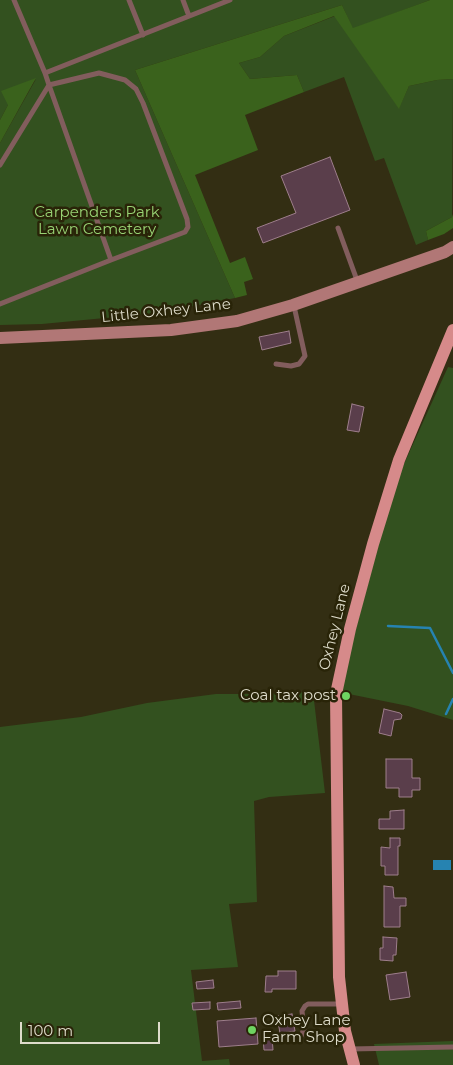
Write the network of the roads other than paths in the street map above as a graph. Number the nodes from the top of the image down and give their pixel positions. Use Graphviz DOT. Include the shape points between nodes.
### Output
graph roads {
  1 [pos="14,0"];
  2 [pos="129,0"];
  3 [pos="183,0"];
  4 [pos="230,0"];
  5 [pos="189,16"];
  6 [pos="142,35"];
  7 [pos="45,73"];
  8 [pos="49,85"];
  9 [pos="0,165"];
  10 [pos="338,228"];
  11 [pos="450,251"];
  12 [pos="111,260"];
  13 [pos="358,283"];
  14 [pos="0,304"];
  15 [pos="294,306"];
  16 [pos="453,330"];
  17 [pos="0,338"];
  18 [pos="276,364"];
  19 [pos="341,1004"];
  20 [pos="282,1040"];
  21 [pos="453,1047"];
  22 [pos="350,1049"];
  23 [pos="354,1065"];
  1 -- 7 [label="lane"];
  2 -- 6 [label="lane"];
  3 -- 5 [label="lane"];
  4 -- 5 [label="lane"];
  5 -- 6 [label="lane"];
  6 -- 7 [label="lane"];
  7 -- 8 [label="lane"];
  8 -- 9 [label="lane"];
  8 -- 12 [label="lane"];
  8 -- 12 [label="lane" via="99,73 125,80 136,89 186,219 188,227 185,232"];
  10 -- 13 [label="lane"];
  11 -- 13 [label="main road, Little Oxhey Lane"];
  12 -- 14 [label="lane"];
  13 -- 15 [label="main road, Little Oxhey Lane"];
  15 -- 17 [label="main road, Little Oxhey Lane" via="210,325"];
  15 -- 18 [label="lane" via="305,356 299,364"];
  16 -- 19 [label="main road, Oxhey Lane" via="399,460 355,610 337,689 337,913"];
  19 -- 20 [label="lane" via="304,1006 301,1036"];
  19 -- 22 [label="main road, Oxhey Lane"];
  21 -- 22 [label="lane"];
  22 -- 23 [label="main road, Oxhey Lane"];
}
